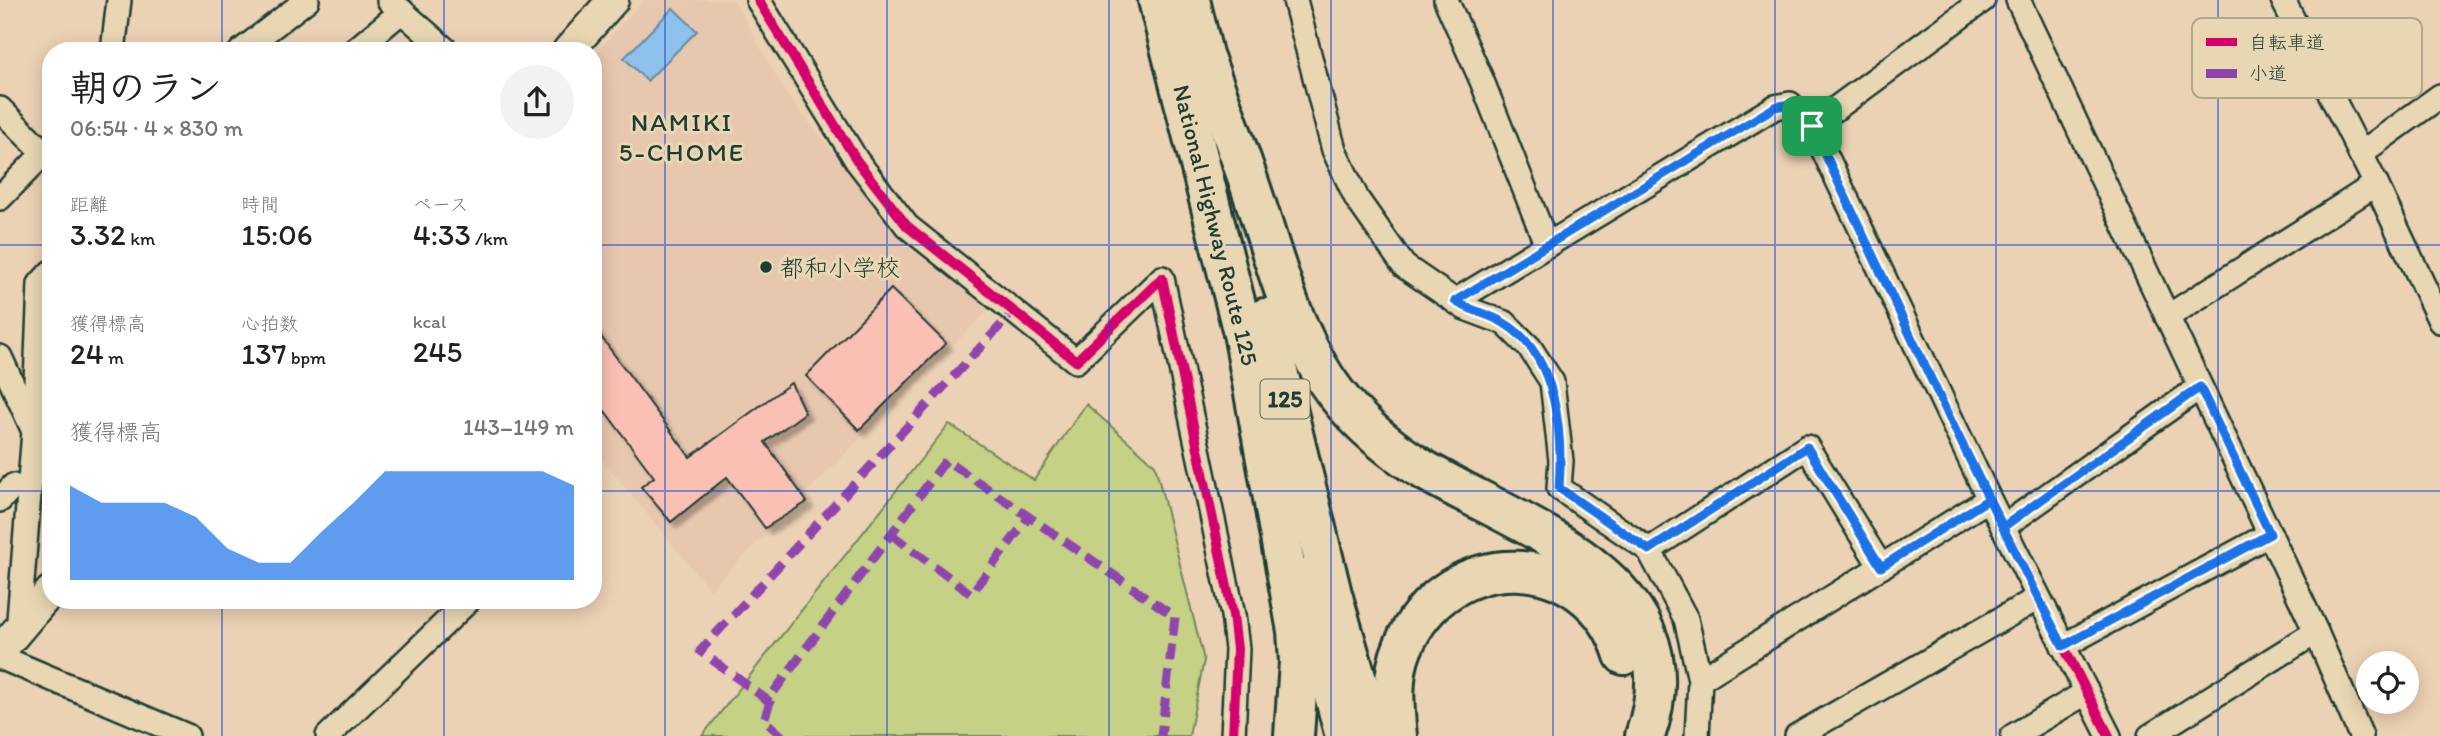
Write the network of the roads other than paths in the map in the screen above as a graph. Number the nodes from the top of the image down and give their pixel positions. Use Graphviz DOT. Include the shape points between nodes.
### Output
graph roads {
  1 [pos="119,0"];
  2 [pos="307,0"];
  3 [pos="613,0"];
  4 [pos="758,0"];
  5 [pos="1158,0"];
  6 [pos="1190,0"];
  7 [pos="1295,0"];
  8 [pos="1446,0"];
  9 [pos="1983,0"];
  10 [pos="2018,0"];
  11 [pos="2283,0"];
  12 [pos="396,6"];
  13 [pos="2292,18"];
  14 [pos="114,42"];
  15 [pos="253,42"];
  16 [pos="362,42"];
  17 [pos="437,42"];
  18 [pos="576,42"];
  19 [pos="1205,60"];
  20 [pos="2440,96"];
  21 [pos="2332,98"];
  22 [pos="0,109"];
  23 [pos="1812,126"];
  24 [pos="42,151"];
  25 [pos="2360,154"];
  26 [pos="42,155"];
  27 [pos="2376,184"];
  28 [pos="0,198"];
  29 [pos="1546,243"];
  30 [pos="42,282"];
  31 [pos="1455,301"];
  32 [pos="2167,317"];
  33 [pos="2440,321"];
  34 [pos="1243,332"];
  35 [pos="0,357"];
  36 [pos="2200,387"];
  37 [pos="10,405"];
  38 [pos="34,431"];
  39 [pos="28,492"];
  40 [pos="1989,499"];
  41 [pos="0,500"];
  42 [pos="2003,527"];
  43 [pos="2270,534"];
  44 [pos="1649,550"];
  45 [pos="1881,567"];
  46 [pos="2038,598"];
  47 [pos="42,601"];
  48 [pos="459,609"];
  49 [pos="2316,632"];
  50 [pos="9,642"];
  51 [pos="2063,646"];
  52 [pos="0,657"];
  53 [pos="1700,680"];
  54 [pos="2087,692"];
  55 [pos="187,736"];
  56 [pos="328,736"];
  57 [pos="1233,736"];
  58 [pos="1294,736"];
  59 [pos="1345,736"];
  60 [pos="1373,736"];
  61 [pos="1397,736"];
  62 [pos="1620,736"];
  63 [pos="1645,736"];
  64 [pos="1697,736"];
  65 [pos="1797,736"];
  66 [pos="2013,736"];
  67 [pos="2109,736"];
  68 [pos="2150,736"];
  69 [pos="2361,736"];
  1 -- 14 [label="street"];
  2 -- 15 [label="street"];
  3 -- 18 [label="street"];
  4 -- 57 [label="street" via="858,161 907,226 1076,361 1162,278 1233,615 1237,649"];
  5 -- 34 [label="highway, National Highway Route 125 / 125"];
  6 -- 19 [label="highway, National Highway Route 125 / 125"];
  7 -- 31 [label="street" via="1334,150 1357,199 1404,266"];
  8 -- 29 [label="street"];
  9 -- 23 [label="street"];
  10 -- 32 [label="street"];
  11 -- 13 [label="street"];
  12 -- 16 [label="street"];
  12 -- 17 [label="street"];
  19 -- 60 [label="highway, National Highway Route 125 / 125" via="1332,594"];
  19 -- 63 [label="highway" via="1293,314 1327,381 1366,427 1416,466 1554,538 1616,587 1642,629 1654,671 1651,720"];
  20 -- 25 [label="street"];
  21 -- 25 [label="street"];
  22 -- 24 [label="street"];
  23 -- 29 [label="street" via="1790,104 1775,107"];
  23 -- 40 [label="street"];
  25 -- 27 [label="street"];
  26 -- 28 [label="street"];
  27 -- 32 [label="street"];
  27 -- 33 [label="street"];
  29 -- 31 [label="street"];
  30 -- 38 [label="street"];
  31 -- 44 [label="street" via="1505,323 1530,348 1552,382 1561,461 1559,488"];
  32 -- 36 [label="street"];
  34 -- 58 [label="highway" via="1297,631"];
  34 -- 59 [label="highway, National Highway Route 125 / 125"];
  35 -- 37 [label="street"];
  36 -- 42 [label="street"];
  36 -- 43 [label="street"];
  37 -- 38 [label="street"];
  38 -- 39 [label="street"];
  39 -- 41 [label="street" via="13,486"];
  39 -- 50 [label="street"];
  40 -- 42 [label="street"];
  40 -- 45 [label="street"];
  42 -- 46 [label="street"];
  43 -- 49 [label="street"];
  43 -- 51 [label="street"];
  44 -- 45 [label="street" via="1807,447"];
  44 -- 53 [label="street" via="1686,619"];
  45 -- 53 [label="street"];
  46 -- 51 [label="street"];
  46 -- 65 [label="street"];
  47 -- 50 [label="street"];
  48 -- 56 [label="street"];
  49 -- 68 [label="street"];
  49 -- 69 [label="street"];
  51 -- 54 [label="street"];
  52 -- 55 [label="street"];
  53 -- 64 [label="street"];
  54 -- 66 [label="street"];
  54 -- 67 [label="street"];
  61 -- 62 [label="highway" via="1395,671 1414,625 1429,606 1467,581 1487,572 1513,569 1576,587 1609,621 1626,663 1629,708"];
}
